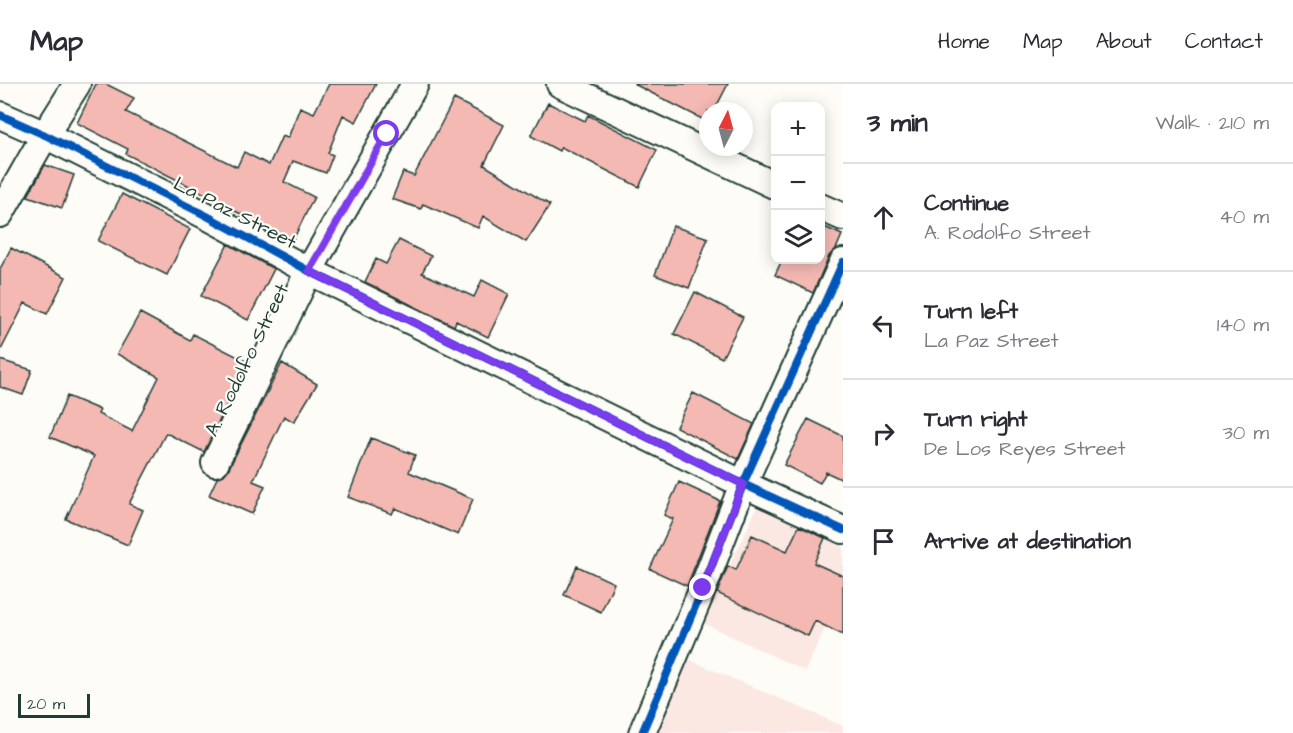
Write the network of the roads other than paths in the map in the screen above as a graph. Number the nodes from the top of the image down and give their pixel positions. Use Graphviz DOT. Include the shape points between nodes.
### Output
graph roads {
  1 [pos="77,84"];
  2 [pos="415,84"];
  3 [pos="560,84"];
  4 [pos="0,115"];
  5 [pos="45,135"];
  6 [pos="771,184"];
  7 [pos="825,209"];
  8 [pos="0,214"];
  9 [pos="843,218"];
  10 [pos="843,262"];
  11 [pos="309,271"];
  12 [pos="215,463"];
  13 [pos="743,484"];
  14 [pos="843,530"];
  15 [pos="642,733"];
  1 -- 5 [label="street"];
  2 -- 11 [label="street, A. Rodolfo Street"];
  3 -- 6 [label="street"];
  4 -- 5 [label="street, La Paz Street"];
  5 -- 8 [label="street"];
  5 -- 11 [label="street, La Paz Street"];
  7 -- 9 [label="street"];
  10 -- 13 [label="street"];
  11 -- 12 [label="street, A. Rodolfo Street"];
  11 -- 13 [label="street, La Paz Street"];
  13 -- 14 [label="street, La Paz Street"];
  13 -- 15 [label="street"];
}
